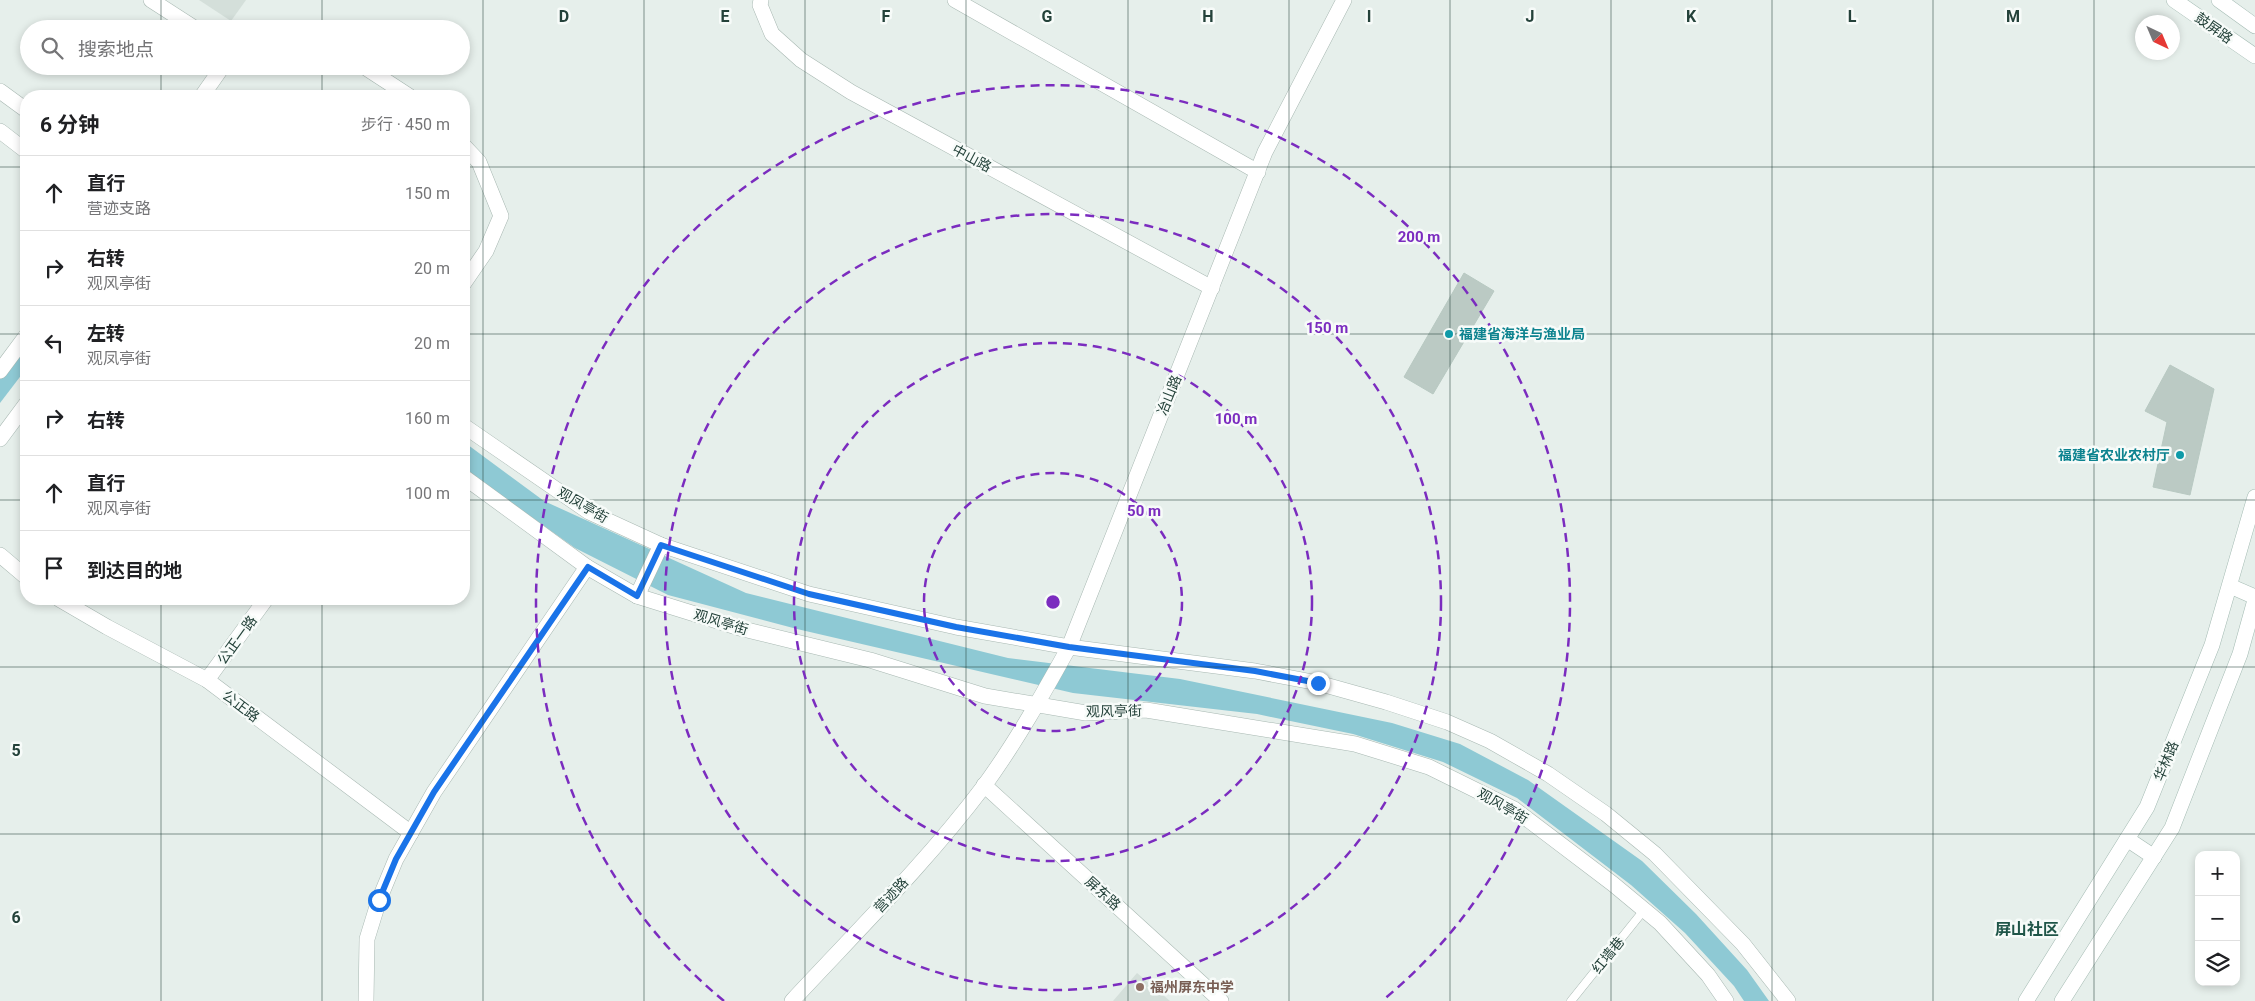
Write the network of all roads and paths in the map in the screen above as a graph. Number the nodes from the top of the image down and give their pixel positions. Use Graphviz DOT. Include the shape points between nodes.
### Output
graph roads {
  1 [pos="151,0"];
  2 [pos="760,0"];
  3 [pos="956,0"];
  4 [pos="1344,0"];
  5 [pos="2174,0"];
  6 [pos="2220,0"];
  7 [pos="182,20"];
  8 [pos="2255,26"];
  9 [pos="2255,56"];
  10 [pos="217,75"];
  11 [pos="377,75"];
  12 [pos="206,90"];
  13 [pos="400,90"];
  14 [pos="0,92"];
  15 [pos="20,106"];
  16 [pos="0,131"];
  17 [pos="20,146"];
  18 [pos="470,152"];
  19 [pos="1258,172"];
  20 [pos="470,274"];
  21 [pos="1212,288"];
  22 [pos="20,344"];
  23 [pos="0,371"];
  24 [pos="20,412"];
  25 [pos="470,430"];
  26 [pos="0,439"];
  27 [pos="470,481"];
  28 [pos="2255,497"];
  29 [pos="661,545"];
  30 [pos="0,555"];
  31 [pos="588,567"];
  32 [pos="20,572"];
  33 [pos="2230,586"];
  34 [pos="637,596"];
  35 [pos="2255,598"];
  36 [pos="69,605"];
  37 [pos="262,605"];
  38 [pos="1069,647"];
  39 [pos="207,680"];
  40 [pos="1036,706"];
  41 [pos="984,785"];
  42 [pos="411,833"];
  43 [pos="2127,838"];
  44 [pos="2154,857"];
  45 [pos="1644,910"];
  46 [pos="366,1001"];
  47 [pos="792,1001"];
  48 [pos="1221,1001"];
  49 [pos="1571,1001"];
  50 [pos="1726,1001"];
  51 [pos="1788,1001"];
  52 [pos="2026,1001"];
  53 [pos="2062,1001"];
  1 -- 7 [label="street"];
  2 -- 21 [label="street, 中山路" via="772,34 801,60 851,92"];
  3 -- 19 [label="street"];
  4 -- 19 [label="street, 冶山路"];
  5 -- 9 [label="street, 鼓屏路"];
  6 -- 8 [label="street, 鼓屏路"];
  10 -- 12 [label="street"];
  11 -- 13 [label="street"];
  14 -- 15 [label="street"];
  16 -- 17 [label="street"];
  18 -- 20 [label="street" via="479,162 501,216 486,251"];
  19 -- 21 [label="street, 冶山路"];
  21 -- 38 [label="street, 冶山路"];
  22 -- 23 [label="street"];
  24 -- 26 [label="street"];
  25 -- 29 [label="street, 观凤亭街" via="589,512"];
  27 -- 31 [label="street, 观风亭街"];
  28 -- 33 [label="street, 华林路"];
  29 -- 34 [label="street"];
  29 -- 38 [label="street, 观凤亭街" via="809,594 956,627"];
  30 -- 32 [label="street"];
  31 -- 34 [label="street, 观风亭街"];
  31 -- 42 [label="street" via="434,792"];
  33 -- 35 [label="street"];
  33 -- 43 [label="street, 华林路" via="2212,645 2147,807"];
  34 -- 40 [label="street, 观风亭街" via="743,629 870,660 985,696"];
  35 -- 44 [label="street" via="2240,654 2172,828"];
  36 -- 39 [label="street, 公正路"];
  37 -- 39 [label="street, 公正一路"];
  38 -- 40 [label="street, 冶山路"];
  38 -- 51 [label="street" via="1255,671 1318,683 1446,722 1490,741 1548,774 1656,854 1743,944"];
  39 -- 42 [label="street, 公正路"];
  40 -- 41 [label="street, 冶山路"];
  40 -- 45 [label="street, 观风亭街" via="1086,713 1146,710 1355,744 1429,767 1514,809 1576,854"];
  41 -- 47 [label="street, 营迹路" via="929,854"];
  41 -- 48 [label="street, 屏东路"];
  42 -- 46 [label="street" via="396,859 367,939"];
  43 -- 44 [label="street"];
  43 -- 52 [label="street, 华林路"];
  44 -- 53 [label="street"];
  45 -- 49 [label="lane, 红墙巷"];
  45 -- 50 [label="street, 观风亭街" via="1708,976"];
}
